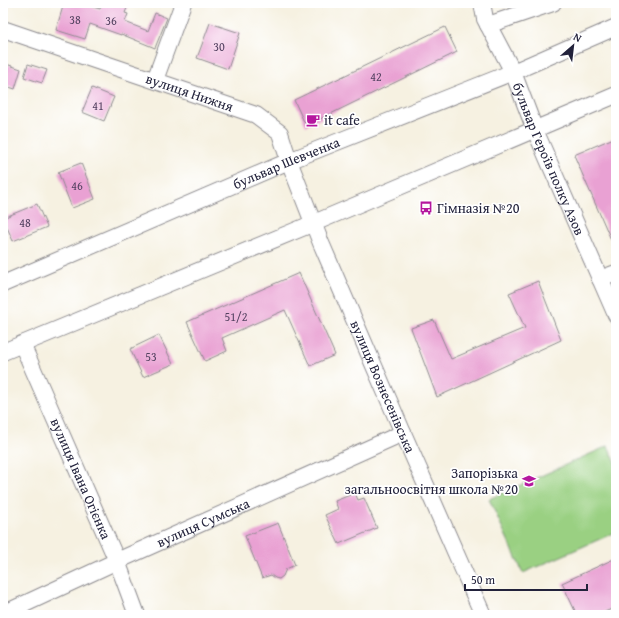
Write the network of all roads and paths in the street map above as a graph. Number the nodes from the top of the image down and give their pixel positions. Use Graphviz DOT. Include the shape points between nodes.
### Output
graph roads {
  1 [pos="183,3"];
  2 [pos="482,3"];
  3 [pos="553,3"];
  4 [pos="488,24"];
  5 [pos="616,27"];
  6 [pos="3,29"];
  7 [pos="513,72"];
  8 [pos="155,80"];
  9 [pos="616,95"];
  10 [pos="535,130"];
  11 [pos="289,161"];
  12 [pos="314,223"];
  13 [pos="616,273"];
  14 [pos="600,279"];
  15 [pos="3,284"];
  16 [pos="616,315"];
  17 [pos="22,344"];
  18 [pos="3,352"];
  19 [pos="403,433"];
  20 [pos="117,561"];
  21 [pos="3,614"];
  22 [pos="137,615"];
  23 [pos="484,615"];
  1 -- 8 [label="street"];
  2 -- 4 [label="street, бульвар Героїв полку Азов"];
  3 -- 4 [label="street"];
  4 -- 7 [label="street, бульвар Героїв полку Азов"];
  5 -- 7 [label="street, бульвар Шевченка"];
  6 -- 8 [label="street, вулиця Нижня"];
  7 -- 10 [label="street, бульвар Героїв полку Азов"];
  7 -- 11 [label="street, бульвар Шевченка"];
  8 -- 11 [label="street, вулиця Нижня" via="256,115 280,133"];
  9 -- 10 [label="street"];
  10 -- 12 [label="street"];
  10 -- 14 [label="street, бульвар Героїв полку Азов"];
  11 -- 12 [label="street, вулиця Нижня"];
  11 -- 15 [label="street, бульвар Шевченка"];
  12 -- 17 [label="street"];
  12 -- 19 [label="street, вулиця Вознесенівська"];
  13 -- 14 [label="street"];
  14 -- 16 [label="street, бульвар Героїв полку Азов"];
  17 -- 18 [label="street"];
  17 -- 20 [label="street, вулиця Івана Огієнка"];
  19 -- 20 [label="street, вулиця Сумська"];
  19 -- 23 [label="street, вулиця Вознесенівська"];
  20 -- 21 [label="street, вулиця Сумська"];
  20 -- 22 [label="street, вулиця Івана Огієнка"];
}
